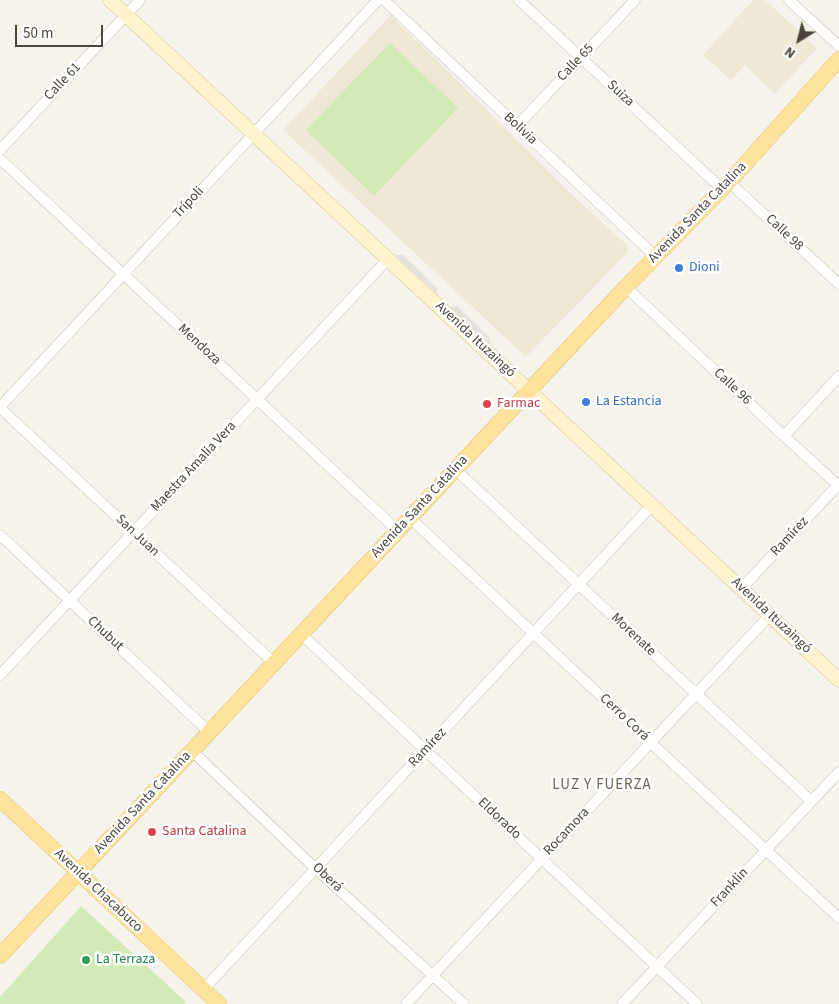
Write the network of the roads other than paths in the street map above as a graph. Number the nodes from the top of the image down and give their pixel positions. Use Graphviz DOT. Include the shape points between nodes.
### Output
graph roads {
  1 [pos="110,0"];
  2 [pos="140,0"];
  3 [pos="378,0"];
  4 [pos="384,0"];
  5 [pos="519,0"];
  6 [pos="635,0"];
  7 [pos="789,0"];
  8 [pos="126,15"];
  9 [pos="839,46"];
  10 [pos="581,58"];
  11 [pos="839,59"];
  12 [pos="517,126"];
  13 [pos="254,134"];
  14 [pos="0,150"];
  15 [pos="0,159"];
  16 [pos="725,186"];
  17 [pos="656,257"];
  18 [pos="388,260"];
  19 [pos="123,274"];
  20 [pos="839,284"];
  21 [pos="626,287"];
  22 [pos="839,376"];
  23 [pos="529,391"];
  24 [pos="258,399"];
  25 [pos="0,407"];
  26 [pos="784,436"];
  27 [pos="455,469"];
  28 [pos="839,486"];
  29 [pos="652,505"];
  30 [pos="410,518"];
  31 [pos="398,531"];
  32 [pos="133,532"];
  33 [pos="0,535"];
  34 [pos="578,584"];
  35 [pos="742,589"];
  36 [pos="69,600"];
  37 [pos="770,615"];
  38 [pos="301,634"];
  39 [pos="534,634"];
  40 [pos="274,664"];
  41 [pos="0,675"];
  42 [pos="839,680"];
  43 [pos="696,694"];
  44 [pos="209,732"];
  45 [pos="651,742"];
  46 [pos="192,751"];
  47 [pos="425,751"];
  48 [pos="839,772"];
  49 [pos="0,799"];
  50 [pos="812,801"];
  51 [pos="766,850"];
  52 [pos="542,859"];
  53 [pos="315,868"];
  54 [pos="79,872"];
  55 [pos="839,918"];
  56 [pos="0,956"];
  57 [pos="657,967"];
  58 [pos="433,975"];
  59 [pos="203,990"];
  60 [pos="219,1004"];
  61 [pos="406,1004"];
  62 [pos="464,1004"];
  63 [pos="622,1004"];
  64 [pos="696,1004"];
  1 -- 8 [label="main road, Avenida Ituzaingó"];
  2 -- 8 [label="street, Calle 61"];
  3 -- 13 [label="street, Trípoli"];
  4 -- 12 [label="street, Bolivia"];
  5 -- 10 [label="street, Suiza"];
  6 -- 10 [label="street, Calle 65"];
  7 -- 9 [label="street"];
  8 -- 13 [label="main road, Avenida Ituzaingó"];
  8 -- 14 [label="street, Calle 61"];
  10 -- 12 [label="street, Calle 65"];
  10 -- 16 [label="street, Suiza"];
  11 -- 16 [label="main road, Avenida Santa Catalina"];
  12 -- 17 [label="street, Bolivia"];
  13 -- 18 [label="main road, Avenida Ituzaingó"];
  13 -- 19 [label="street, Trípoli"];
  15 -- 19 [label="street, Mendoza"];
  16 -- 17 [label="main road, Avenida Santa Catalina"];
  16 -- 20 [label="street, Calle 98"];
  17 -- 21 [label="main road, Avenida Santa Catalina"];
  18 -- 23 [label="main road, Avenida Ituzaingó"];
  18 -- 24 [label="street, Maestra Amalia Vera"];
  19 -- 24 [label="street, Mendoza"];
  19 -- 25 [label="street, Trípoli"];
  21 -- 23 [label="main road, Avenida Santa Catalina"];
  21 -- 26 [label="street, Calle 96"];
  22 -- 26 [label="street"];
  23 -- 27 [label="main road, Avenida Santa Catalina"];
  23 -- 29 [label="main road, Avenida Ituzaingó"];
  24 -- 31 [label="street, Mendoza"];
  24 -- 32 [label="street, Maestra Amalia Vera"];
  25 -- 32 [label="street, San Juan"];
  26 -- 28 [label="street, Calle 96"];
  27 -- 30 [label="main road, Avenida Santa Catalina"];
  27 -- 34 [label="street, Morenate"];
  28 -- 35 [label="street, Ramírez"];
  29 -- 34 [label="street, Ramírez"];
  29 -- 35 [label="main road, Avenida Ituzaingó"];
  30 -- 31 [label="main road, Avenida Santa Catalina"];
  30 -- 39 [label="street, Cerro Corá"];
  31 -- 38 [label="main road, Avenida Santa Catalina"];
  32 -- 36 [label="street, Maestra Amalia Vera"];
  32 -- 40 [label="street, San Juan"];
  33 -- 36 [label="street, Chubut"];
  34 -- 39 [label="street, Ramírez"];
  34 -- 43 [label="street, Morenate"];
  35 -- 37 [label="main road, Avenida Ituzaingó"];
  36 -- 41 [label="street, Maestra Amalia Vera"];
  36 -- 44 [label="street, Chubut"];
  37 -- 42 [label="main road, Avenida Ituzaingó"];
  37 -- 43 [label="street, Rocamora"];
  38 -- 40 [label="main road, Avenida Santa Catalina"];
  38 -- 47 [label="street, Eldorado"];
  39 -- 45 [label="street, Cerro Corá"];
  39 -- 47 [label="street, Ramírez"];
  40 -- 44 [label="main road, Avenida Santa Catalina"];
  43 -- 45 [label="street, Rocamora"];
  43 -- 50 [label="street, Morenate"];
  44 -- 46 [label="main road, Avenida Santa Catalina"];
  45 -- 51 [label="street, Cerro Corá"];
  45 -- 52 [label="street, Rocamora"];
  46 -- 53 [label="street, Oberá"];
  46 -- 54 [label="main road, Avenida Santa Catalina"];
  47 -- 52 [label="street, Eldorado"];
  47 -- 53 [label="street, Ramírez"];
  48 -- 50 [label="street, Franklin"];
  49 -- 54 [label="main road, Avenida Chacabuco"];
  50 -- 51 [label="street, Franklin"];
  51 -- 55 [label="street, Cerro Corá"];
  51 -- 57 [label="street, Franklin"];
  52 -- 57 [label="street, Eldorado"];
  52 -- 58 [label="street, Rocamora"];
  53 -- 58 [label="street, Oberá"];
  53 -- 59 [label="street, Ramírez"];
  54 -- 56 [label="main road, Avenida Santa Catalina"];
  54 -- 59 [label="main road, Avenida Chacabuco"];
  57 -- 63 [label="street, Franklin"];
  57 -- 64 [label="street, Eldorado"];
  58 -- 61 [label="street, Rocamora"];
  58 -- 62 [label="street, Oberá"];
  59 -- 60 [label="main road, Avenida Chacabuco"];
}
